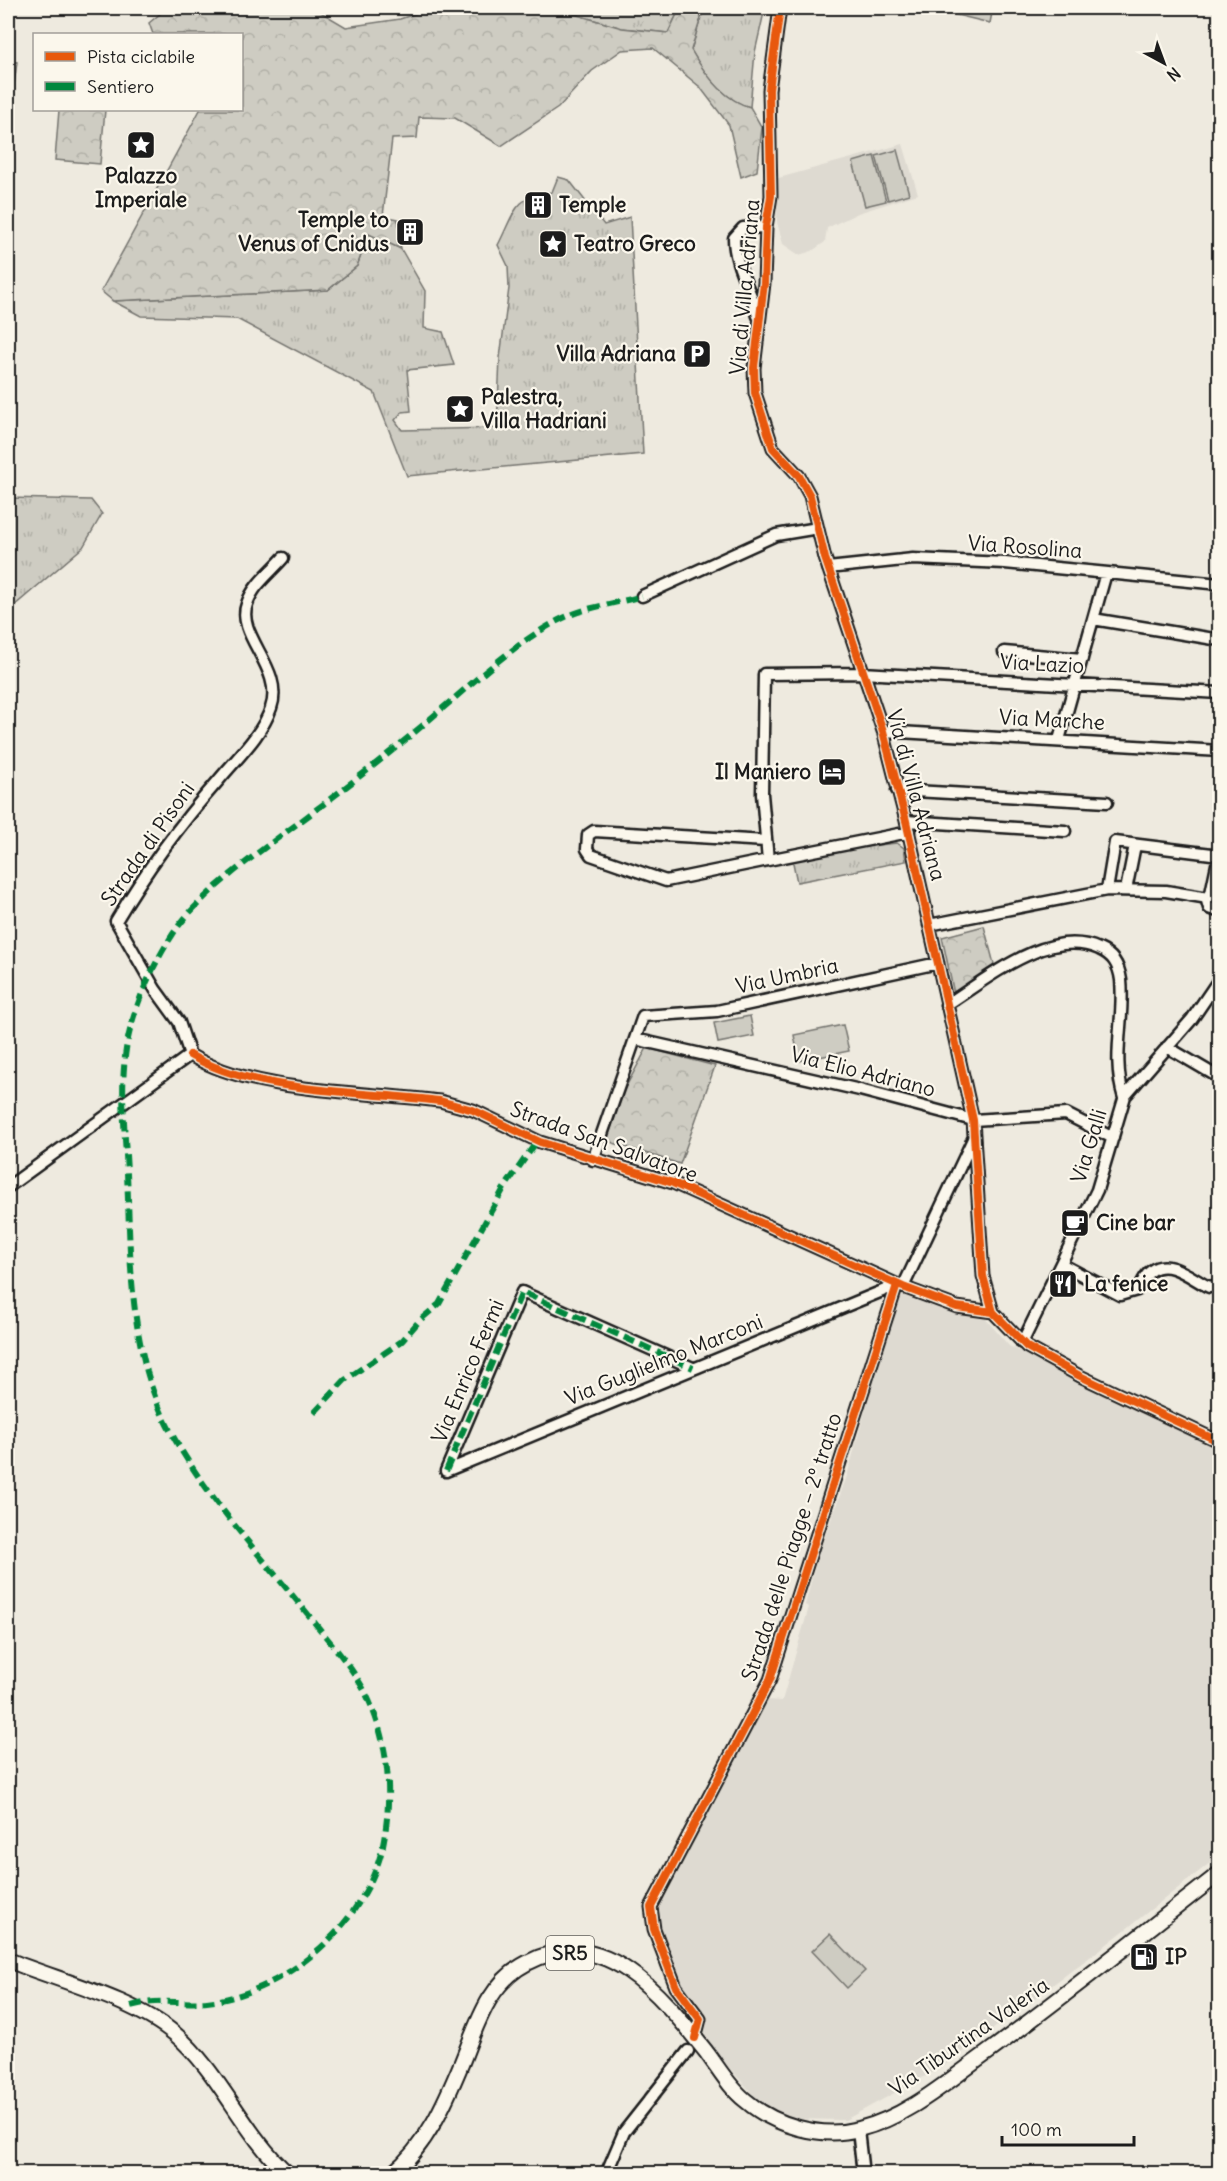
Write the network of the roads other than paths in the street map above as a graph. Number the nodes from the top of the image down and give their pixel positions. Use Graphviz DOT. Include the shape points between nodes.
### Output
graph roads {
  1 [pos="780,8"];
  2 [pos="766,227"];
  3 [pos="765,273"];
  4 [pos="745,279"];
  5 [pos="759,320"];
  6 [pos="818,528"];
  7 [pos="283,558"];
  8 [pos="828,568"];
  9 [pos="1106,573"];
  10 [pos="1220,584"];
  11 [pos="642,596"];
  12 [pos="1093,619"];
  13 [pos="1220,640"];
  14 [pos="1004,652"];
  15 [pos="1082,659"];
  16 [pos="862,673"];
  17 [pos="1073,685"];
  18 [pos="1220,693"];
  19 [pos="883,731"];
  20 [pos="1059,740"];
  21 [pos="1220,751"];
  22 [pos="897,790"];
  23 [pos="1107,802"];
  24 [pos="908,827"];
  25 [pos="1065,831"];
  26 [pos="766,841"];
  27 [pos="1135,845"];
  28 [pos="1219,855"];
  29 [pos="768,860"];
  30 [pos="1107,890"];
  31 [pos="1126,890"];
  32 [pos="1213,894"];
  33 [pos="1220,912"];
  34 [pos="930,925"];
  35 [pos="938,963"];
  36 [pos="1220,978"];
  37 [pos="946,1005"];
  38 [pos="635,1039"];
  39 [pos="1167,1047"];
  40 [pos="190,1055"];
  41 [pos="1220,1078"];
  42 [pos="1124,1098"];
  43 [pos="973,1120"];
  44 [pos="974,1137"];
  45 [pos="1113,1138"];
  46 [pos="593,1160"];
  47 [pos="8,1187"];
  48 [pos="1061,1264"];
  49 [pos="900,1286"];
  50 [pos="1218,1289"];
  51 [pos="993,1312"];
  52 [pos="1022,1343"];
  53 [pos="693,1368"];
  54 [pos="1220,1442"];
  55 [pos="446,1471"];
  56 [pos="1220,1873"];
  57 [pos="8,1960"];
  58 [pos="694,2038"];
  59 [pos="688,2051"];
  60 [pos="858,2130"];
  61 [pos="288,2174"];
  62 [pos="392,2174"];
  63 [pos="606,2174"];
  64 [pos="862,2174"];
  1 -- 2 [label="street, Via di Villa Adriana" via="769,90 771,196"];
  2 -- 3 [label="street, Via di Villa Adriana"];
  2 -- 4 [label="street, Via di Villa Adriana" via="744,228 735,235 734,252"];
  3 -- 4 [label="street"];
  3 -- 5 [label="street, Via di Villa Adriana"];
  4 -- 5 [label="street, Via di Villa Adriana"];
  5 -- 6 [label="street, Via di Villa Adriana" via="756,398 773,448 808,492"];
  6 -- 8 [label="street, Via di Villa Adriana"];
  6 -- 11 [label="street" via="776,535"];
  7 -- 40 [label="street, Strada di Pisoni" via="256,586 245,611 272,681 270,710 157,859 116,921 177,1018"];
  8 -- 9 [label="street, Via Rosolina" via="913,559"];
  8 -- 16 [label="street, Via di Villa Adriana"];
  9 -- 10 [label="street, Via Rosolina"];
  9 -- 12 [label="street"];
  12 -- 13 [label="street"];
  12 -- 15 [label="street"];
  14 -- 15 [label="street"];
  15 -- 17 [label="street"];
  16 -- 17 [label="street, Via Lazio"];
  16 -- 19 [label="street, Via di Villa Adriana"];
  16 -- 26 [label="street, Via Lazio" via="764,674 762,794"];
  17 -- 18 [label="street, Via Lazio"];
  17 -- 20 [label="street"];
  19 -- 20 [label="street, Via Marche"];
  19 -- 22 [label="street, Via di Villa Adriana"];
  20 -- 21 [label="street, Via Marche"];
  22 -- 23 [label="street"];
  22 -- 24 [label="street, Via di Villa Adriana"];
  24 -- 25 [label="street"];
  24 -- 29 [label="street"];
  24 -- 34 [label="street, Via di Villa Adriana"];
  26 -- 29 [label="street"];
  26 -- 29 [label="street" via="594,831 588,835 587,849 591,855 666,881"];
  27 -- 28 [label="street"];
  27 -- 30 [label="street" via="1115,842"];
  27 -- 31 [label="street"];
  28 -- 32 [label="street"];
  30 -- 31 [label="street"];
  30 -- 34 [label="street"];
  31 -- 32 [label="street"];
  32 -- 33 [label="street" via="1209,908"];
  34 -- 35 [label="street, Via di Villa Adriana"];
  35 -- 37 [label="street, Via di Villa Adriana"];
  35 -- 38 [label="street, Via Umbria" via="717,1011 643,1016"];
  36 -- 39 [label="street, Via Galli"];
  37 -- 42 [label="street" via="1023,956 1044,948 1075,945 1102,950 1116,962 1121,978 1117,1041"];
  37 -- 43 [label="street, Via di Villa Adriana"];
  38 -- 43 [label="street, Via Elio Adriano"];
  38 -- 46 [label="street"];
  39 -- 41 [label="street"];
  39 -- 42 [label="street, Via Galli"];
  40 -- 46 [label="street, Strada San Salvatore" via="214,1068 249,1077 453,1104 540,1143"];
  40 -- 47 [label="street"];
  42 -- 45 [label="street, Via Galli"];
  43 -- 44 [label="street, Via di Villa Adriana"];
  43 -- 45 [label="street, Via Elio Adriano" via="1066,1114"];
  44 -- 49 [label="street"];
  44 -- 51 [label="street, Via di Villa Adriana" via="983,1276"];
  45 -- 48 [label="street, Via Galli" via="1097,1190"];
  46 -- 49 [label="street, Strada San Salvatore" via="673,1183"];
  48 -- 50 [label="street" via="1120,1295 1137,1290 1148,1274 1158,1268 1176,1269"];
  48 -- 52 [label="street, Via Galli"];
  49 -- 51 [label="street, Strada San Salvatore" via="957,1307"];
  49 -- 53 [label="street, Via Guglielmo Marconi"];
  49 -- 58 [label="street, Strada delle Piagge – 2º tratto" via="770,1680 651,1907 654,1929 676,1988 700,2019"];
  51 -- 52 [label="street, Via di Villa Adriana"];
  52 -- 54 [label="street, Via di Villa Adriana" via="1080,1376"];
  53 -- 55 [label="street, Via Guglielmo Marconi"];
  53 -- 55 [label="street, Via Enrico Fermi" via="522,1292"];
  56 -- 60 [label="main road, Via Tiburtina Valeria / SR5" via="962,2071 902,2112"];
  57 -- 61 [label="main road" via="131,2006 177,2035"];
  58 -- 60 [label="main road, Via Tiburtina Valeria / SR5" via="741,2096 764,2115 805,2130"];
  58 -- 62 [label="main road, Via Tiburtina Valeria / SR5" via="647,1984 608,1959 578,1952 531,1961 509,1975 492,1993 436,2119"];
  59 -- 63 [label="street" via="624,2132"];
  60 -- 64 [label="street"];
}
